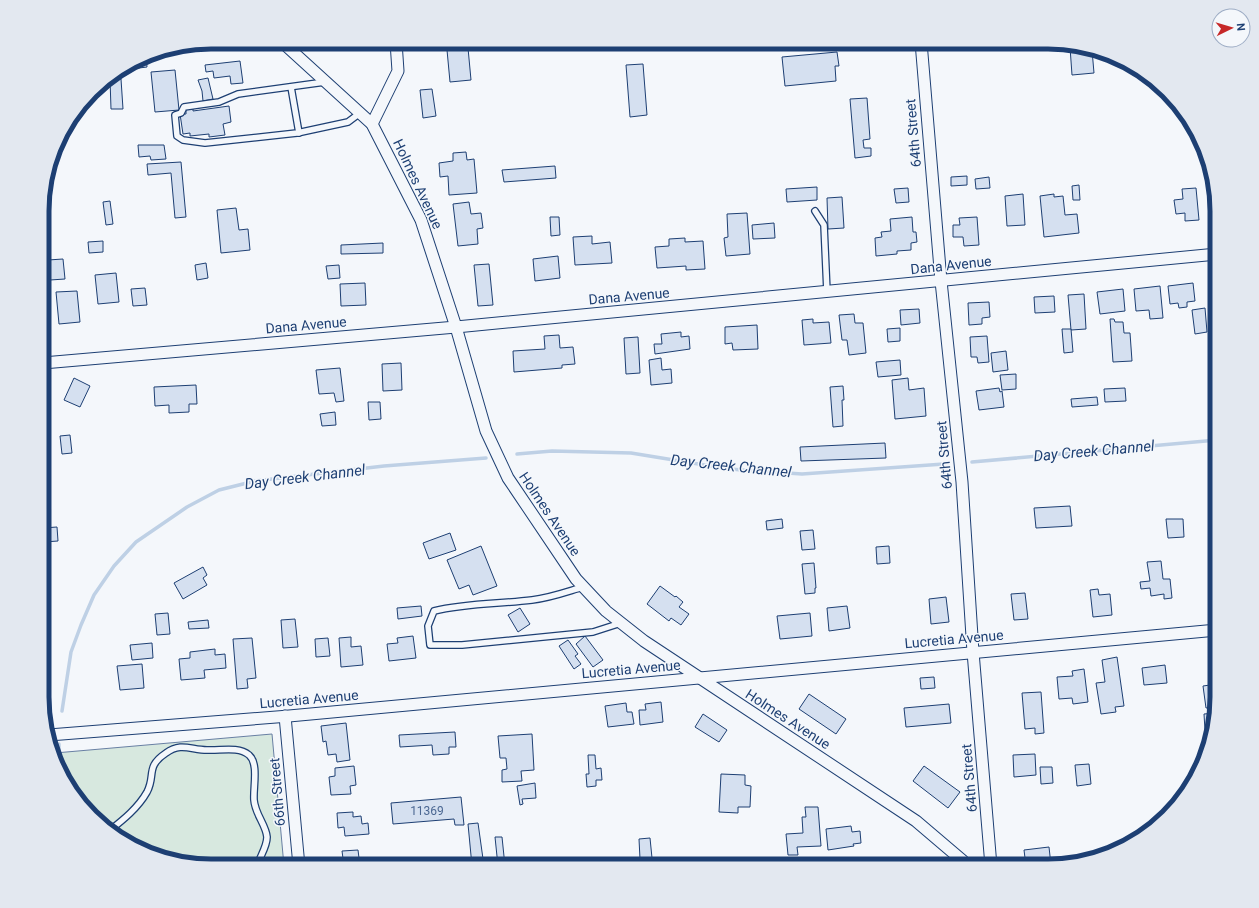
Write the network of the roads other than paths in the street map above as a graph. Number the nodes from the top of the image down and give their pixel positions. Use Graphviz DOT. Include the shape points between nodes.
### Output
graph roads {
  1 [pos="290,49"];
  2 [pos="396,49"];
  3 [pos="922,49"];
  4 [pos="325,82"];
  5 [pos="291,87"];
  6 [pos="360,113"];
  7 [pos="372,124"];
  8 [pos="299,133"];
  9 [pos="815,211"];
  10 [pos="1210,255"];
  11 [pos="941,281"];
  12 [pos="827,292"];
  13 [pos="456,327"];
  14 [pos="49,362"];
  15 [pos="583,587"];
  16 [pos="621,623"];
  17 [pos="1210,631"];
  18 [pos="973,652"];
  19 [pos="698,678"];
  20 [pos="285,716"];
  21 [pos="54,735"];
  22 [pos="114,827"];
  23 [pos="260,859"];
  24 [pos="298,859"];
  25 [pos="962,859"];
  26 [pos="991,859"];
  1 -- 4 [label="street, Holmes Avenue"];
  2 -- 7 [label="street" via="398,71"];
  3 -- 11 [label="street, 64th Street"];
  4 -- 5 [label="lane"];
  4 -- 6 [label="street, Holmes Avenue"];
  5 -- 8 [label="lane"];
  5 -- 8 [label="lane" via="238,94 219,102 184,107 181,113 176,115 177,136 182,140 205,142"];
  6 -- 7 [label="street, Holmes Avenue"];
  6 -- 8 [label="lane" via="348,122"];
  7 -- 13 [label="street, Holmes Avenue" via="421,220"];
  9 -- 12 [label="lane" via="824,225"];
  10 -- 11 [label="street, Dana Avenue"];
  11 -- 12 [label="street, Dana Avenue"];
  11 -- 18 [label="street, 64th Street" via="959,446"];
  12 -- 13 [label="street, Dana Avenue"];
  13 -- 14 [label="street, Dana Avenue"];
  13 -- 15 [label="street, Holmes Avenue" via="486,431 508,478"];
  15 -- 16 [label="street, Holmes Avenue"];
  15 -- 16 [label="lane" via="534,600 451,607 434,611 428,626 430,645 462,645 593,632"];
  16 -- 19 [label="street, Holmes Avenue"];
  17 -- 18 [label="street, Lucretia Avenue"];
  18 -- 19 [label="street, Lucretia Avenue"];
  18 -- 26 [label="street, 64th Street"];
  19 -- 20 [label="street, Lucretia Avenue"];
  19 -- 25 [label="street, Holmes Avenue" via="916,821"];
  20 -- 21 [label="street, Lucretia Avenue"];
  20 -- 24 [label="street, 66th Street"];
  22 -- 23 [label="lane" via="133,811 148,791 152,767 167,752 186,746 208,751 240,752 248,754 253,760 255,807 266,831 266,845"];
}
